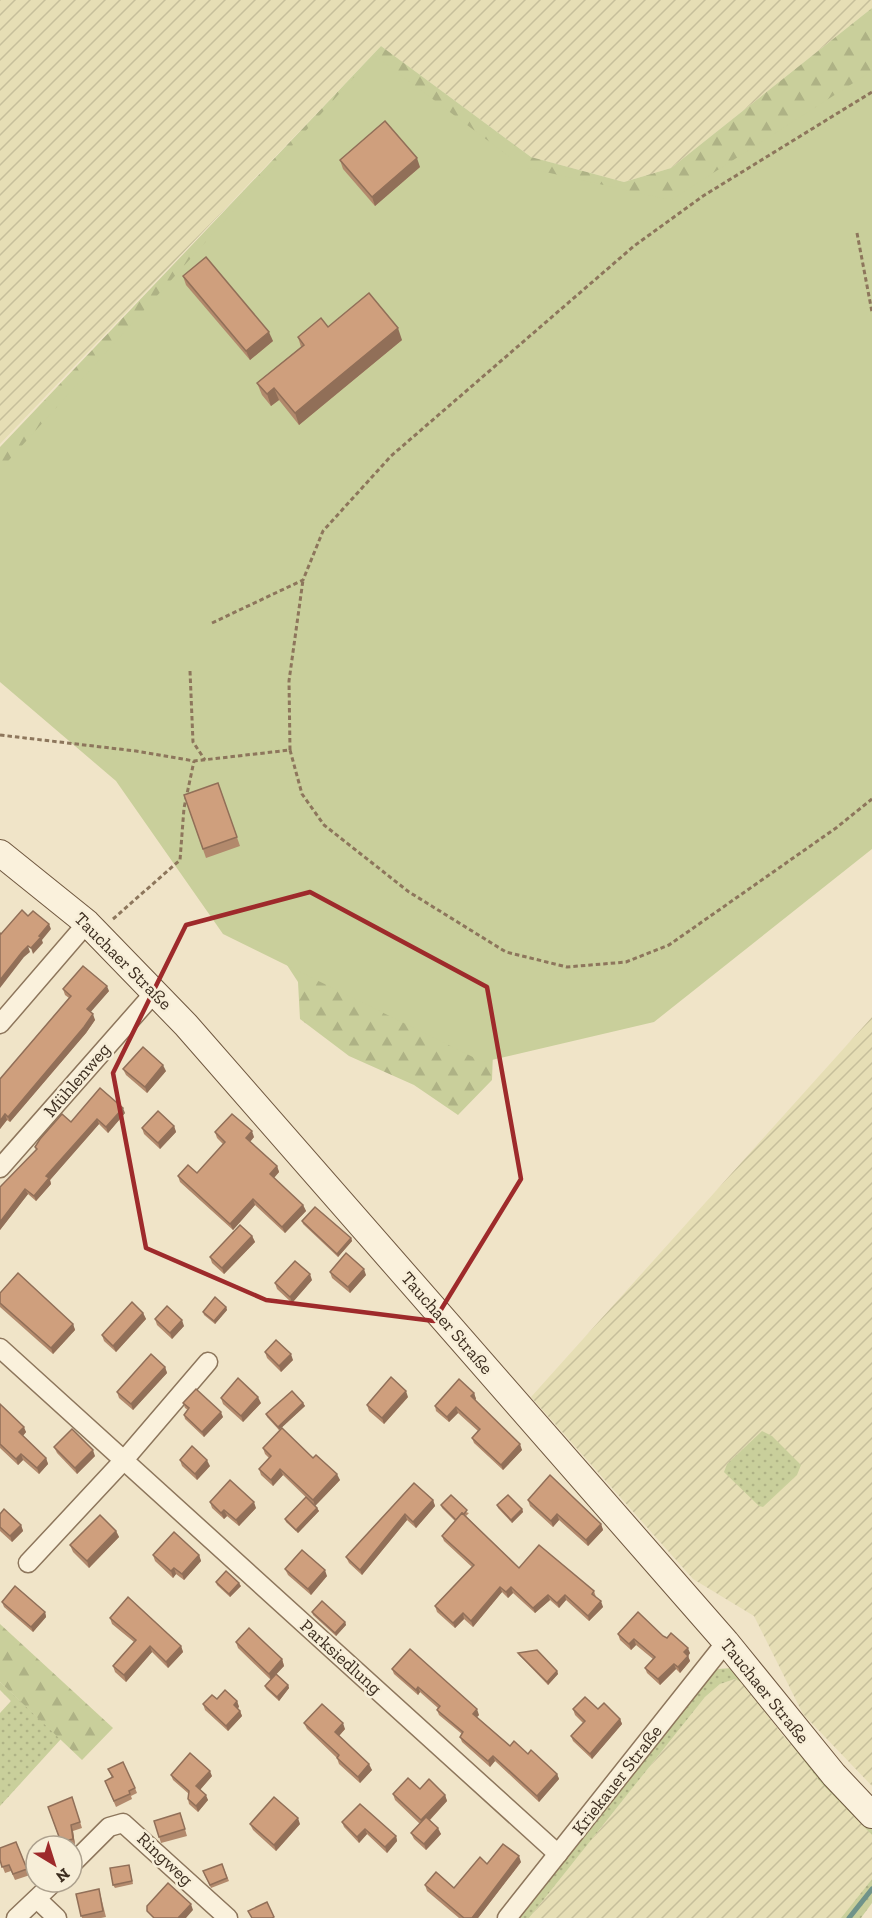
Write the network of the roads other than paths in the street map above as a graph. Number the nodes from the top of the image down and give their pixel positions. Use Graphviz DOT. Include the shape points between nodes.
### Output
graph roads {
  1 [pos="0,853"];
  2 [pos="93,929"];
  3 [pos="155,992"];
  4 [pos="0,1024"];
  5 [pos="0,1168"];
  6 [pos="0,1348"];
  7 [pos="208,1362"];
  8 [pos="124,1460"];
  9 [pos="28,1563"];
  10 [pos="726,1642"];
  11 [pos="872,1815"];
  12 [pos="84,1852"];
  13 [pos="558,1854"];
  14 [pos="42,1894"];
  15 [pos="37,1899"];
  16 [pos="16,1918"];
  17 [pos="57,1918"];
  18 [pos="228,1918"];
  19 [pos="507,1918"];
  1 -- 2 [label="street, Tauchaer Straße"];
  2 -- 3 [label="street, Tauchaer Straße"];
  2 -- 4 [label="street"];
  3 -- 5 [label="street, Mühlenweg"];
  3 -- 10 [label="street, Tauchaer Straße"];
  6 -- 8 [label="street, Parksiedlung"];
  7 -- 8 [label="street"];
  8 -- 9 [label="street"];
  8 -- 13 [label="street, Parksiedlung"];
  10 -- 11 [label="street, Tauchaer Straße" via="834,1775"];
  10 -- 13 [label="street, Kriekauer Straße"];
  12 -- 18 [label="street, Ringweg" via="109,1827 123,1823"];
  13 -- 19 [label="street, Kriekauer Straße"];
  14 -- 15 [label="street"];
  15 -- 16 [label="street"];
  15 -- 17 [label="street"];
}
